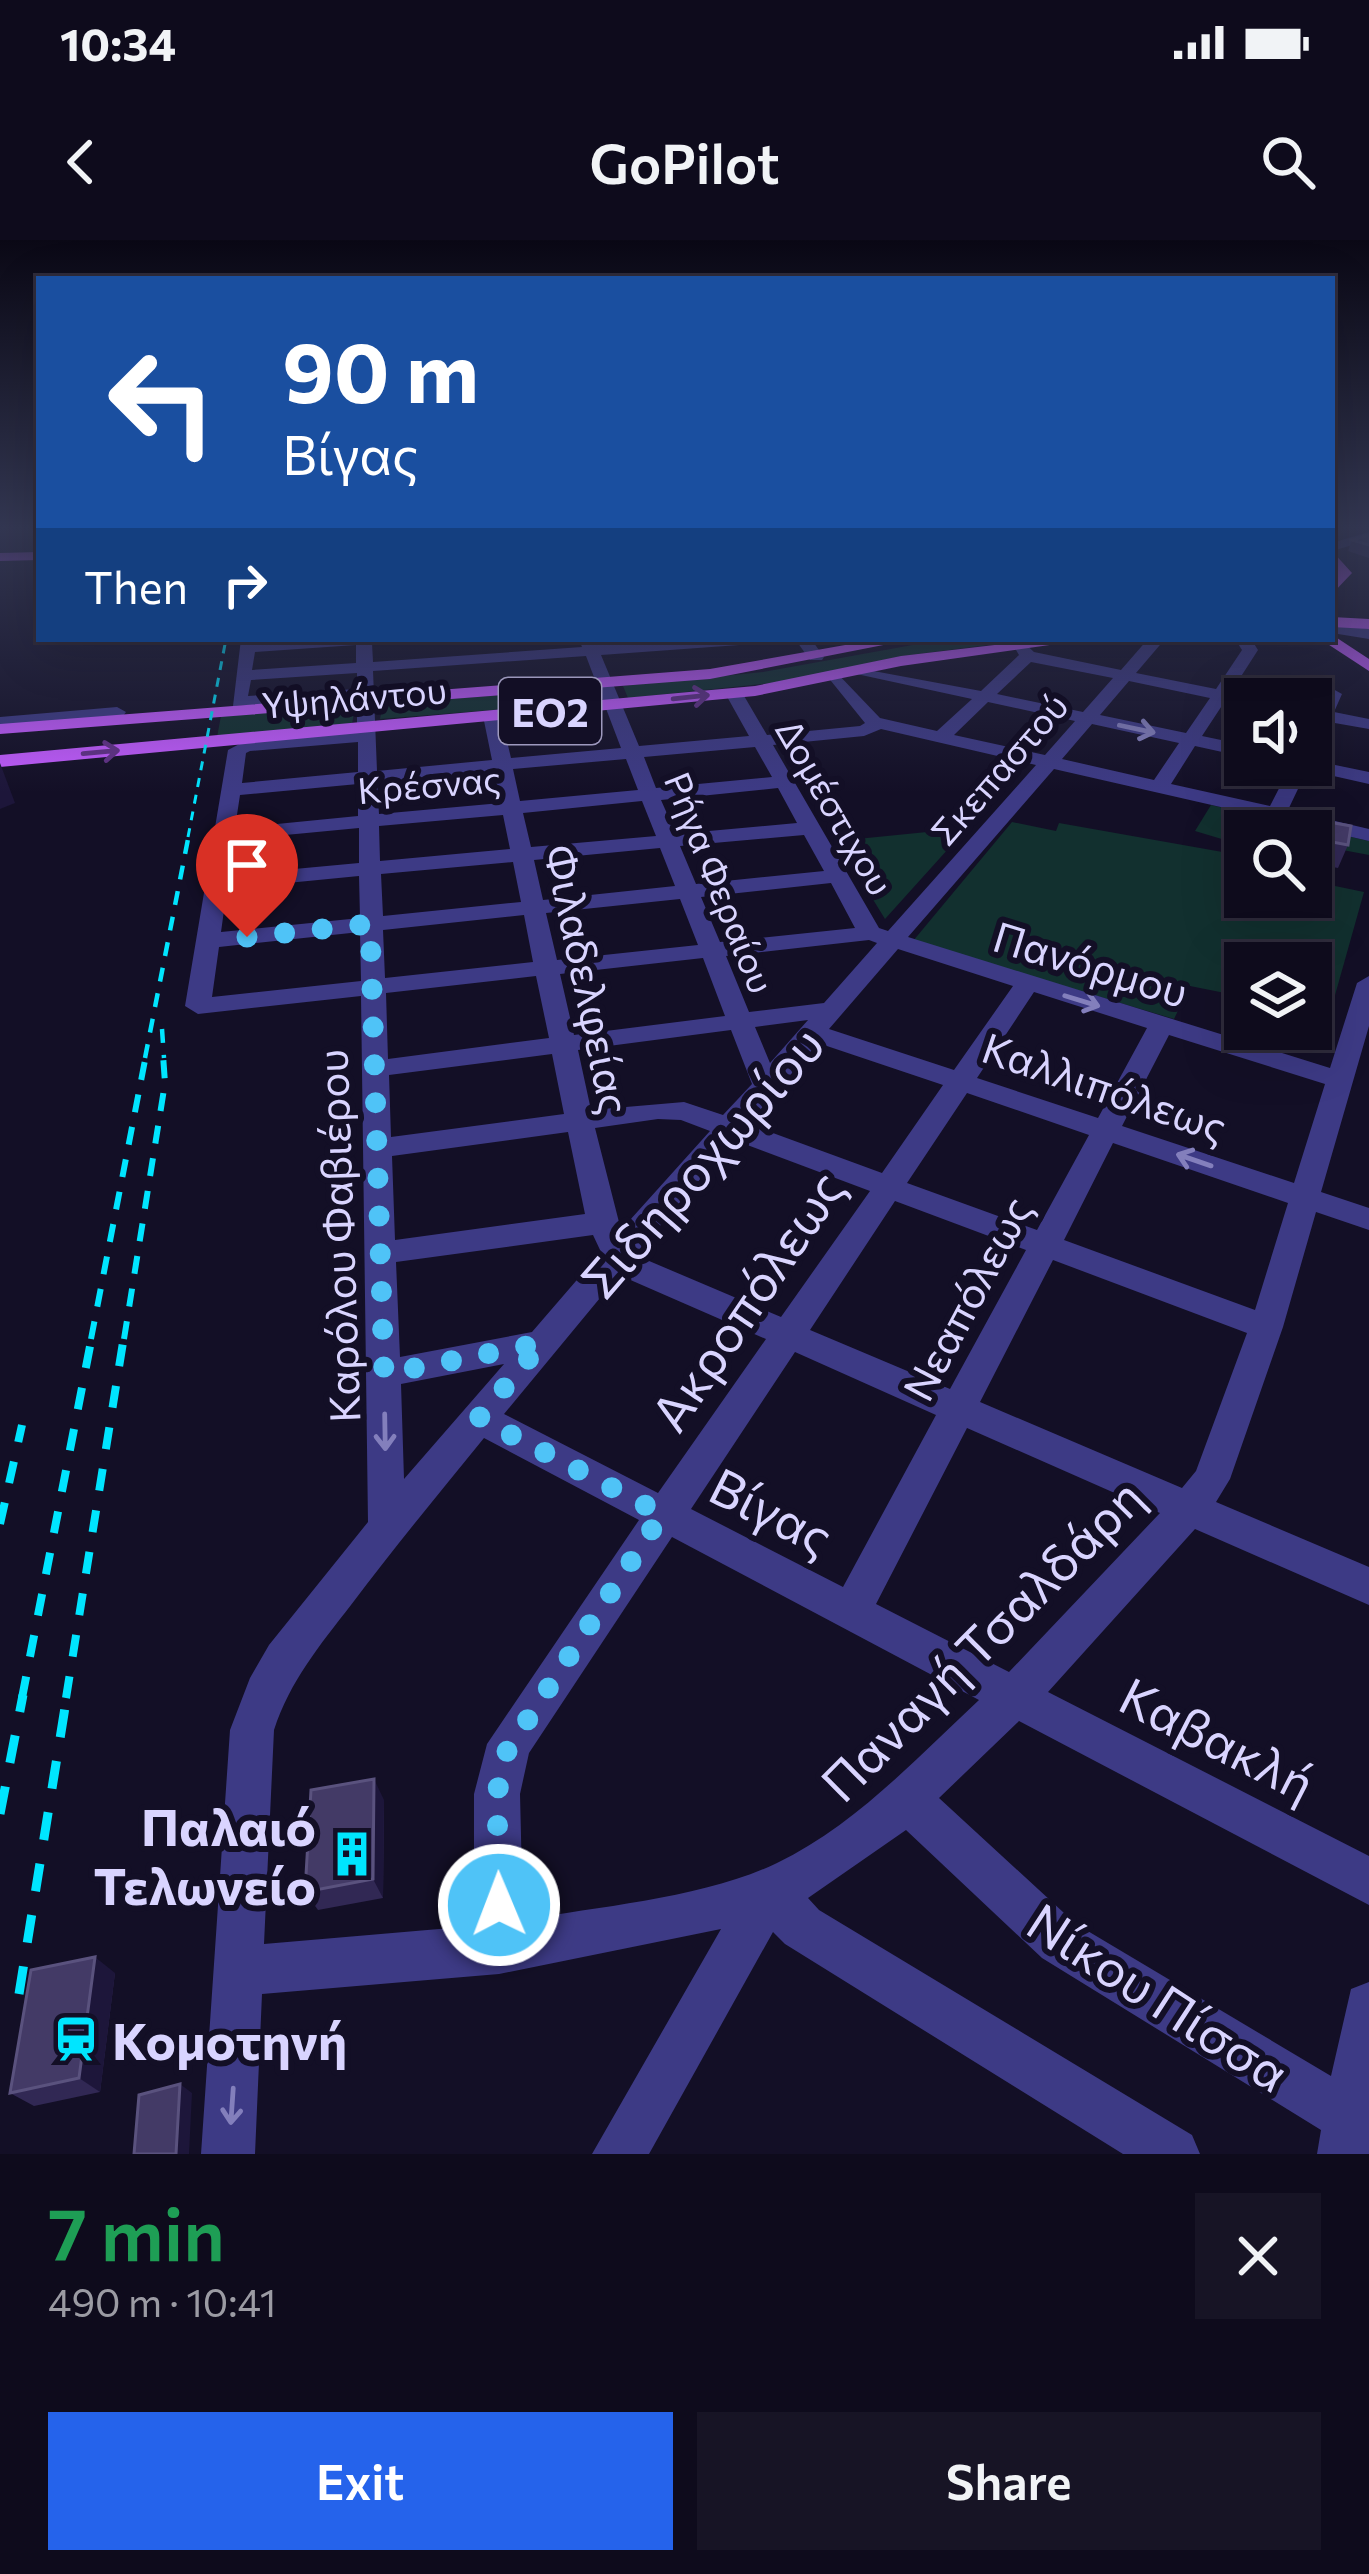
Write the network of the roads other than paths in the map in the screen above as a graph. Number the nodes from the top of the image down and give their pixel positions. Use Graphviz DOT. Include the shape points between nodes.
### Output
graph roads {
  1 [pos="1341,624"];
  2 [pos="1369,634"];
  3 [pos="296,642"];
  4 [pos="366,642"];
  5 [pos="481,642"];
  6 [pos="659,642"];
  7 [pos="694,642"];
  8 [pos="805,642"];
  9 [pos="891,642"];
  10 [pos="1069,642"];
  11 [pos="1245,642"];
  12 [pos="1333,642"];
  13 [pos="249,644"];
  14 [pos="589,644"];
  15 [pos="1025,651"];
  16 [pos="1139,654"];
  17 [pos="816,657"];
  18 [pos="485,658"];
  19 [pos="1369,666"];
  20 [pos="364,667"];
  21 [pos="858,670"];
  22 [pos="710,674"];
  23 [pos="243,676"];
  24 [pos="836,676"];
  25 [pos="1232,678"];
  26 [pos="602,682"];
  27 [pos="1224,685"];
  28 [pos="1224,690"];
  29 [pos="734,693"];
  30 [pos="985,697"];
  31 [pos="492,703"];
  32 [pos="610,705"];
  33 [pos="117,712"];
  34 [pos="365,714"];
  35 [pos="1332,717"];
  36 [pos="1085,718"];
  37 [pos="879,723"];
  38 [pos="1369,724"];
  39 [pos="0,725"];
  40 [pos="941,737"];
  41 [pos="1191,740"];
  42 [pos="761,741"];
  43 [pos="1224,747"];
  44 [pos="630,754"];
  45 [pos="0,761"];
  46 [pos="1047,762"];
  47 [pos="503,765"];
  48 [pos="1332,770"];
  49 [pos="367,778"];
  50 [pos="1369,778"];
  51 [pos="784,782"];
  52 [pos="1159,787"];
  53 [pos="231,790"];
  54 [pos="647,795"];
  55 [pos="512,808"];
  56 [pos="1259,810"];
  57 [pos="368,822"];
  58 [pos="1332,827"];
  59 [pos="810,828"];
  60 [pos="224,835"];
  61 [pos="1369,836"];
  62 [pos="666,841"];
  63 [pos="522,854"];
  64 [pos="369,869"];
  65 [pos="838,876"];
  66 [pos="216,883"];
  67 [pos="686,892"];
  68 [pos="534,907"];
  69 [pos="370,924"];
  70 [pos="880,938"];
  71 [pos="206,941"];
  72 [pos="710,951"];
  73 [pos="547,968"];
  74 [pos="1369,983"];
  75 [pos="1027,985"];
  76 [pos="371,988"];
  77 [pos="739,1021"];
  78 [pos="825,1021"];
  79 [pos="1161,1025"];
  80 [pos="564,1044"];
  81 [pos="373,1069"];
  82 [pos="1338,1078"];
  83 [pos="957,1081"];
  84 [pos="766,1086"];
  85 [pos="580,1121"];
  86 [pos="731,1128"];
  87 [pos="1106,1130"];
  88 [pos="376,1149"];
  89 [pos="886,1186"];
  90 [pos="1305,1197"];
  91 [pos="1369,1219"];
  92 [pos="609,1239"];
  93 [pos="1045,1245"];
  94 [pos="380,1253"];
  95 [pos="1267,1327"];
  96 [pos="783,1336"];
  97 [pos="542,1343"];
  98 [pos="384,1374"];
  99 [pos="957,1411"];
  100 [pos="479,1418"];
  101 [pos="1187,1511"];
  102 [pos="662,1514"];
  103 [pos="387,1526"];
  104 [pos="1369,1586"];
  105 [pos="851,1612"];
  106 [pos="1014,1697"];
  107 [pos="906,1799"];
  108 [pos="1369,1881"];
  109 [pos="769,1892"];
  110 [pos="499,1949"];
  111 [pos="242,1973"];
  112 [pos="1369,2007"];
  113 [pos="1354,2134"];
  114 [pos="228,2154"];
  115 [pos="620,2154"];
  116 [pos="1173,2154"];
  1 -- 2 [label="street"];
  3 -- 13 [label="street"];
  4 -- 20 [label="street, Καρόλου Φαβιέρου"];
  5 -- 18 [label="street, Φιλαδελφείας"];
  6 -- 14 [label="street"];
  7 -- 22 [label="street"];
  8 -- 17 [label="street"];
  9 -- 17 [label="main road, Υψηλάντου / ΕΟ2"];
  10 -- 15 [label="main road, Υψηλάντου / ΕΟ2"];
  11 -- 25 [label="street" via="1251,649"];
  12 -- 19 [label="main road"];
  13 -- 23 [label="street"];
  14 -- 18 [label="street"];
  14 -- 26 [label="street, Ρήγα Φεραίου"];
  15 -- 16 [label="street"];
  15 -- 21 [label="main road, Υψηλάντου / ΕΟ2"];
  15 -- 30 [label="street"];
  16 -- 27 [label="street"];
  16 -- 36 [label="street, Σκεπαστού"];
  17 -- 22 [label="main road, Υψηλάντου / ΕΟ2"];
  18 -- 20 [label="street"];
  18 -- 31 [label="street, Φιλαδελφείας"];
  20 -- 23 [label="street"];
  20 -- 34 [label="street, Καρόλου Φαβιέρου"];
  21 -- 24 [label="main road, Υψηλάντου / ΕΟ2"];
  21 -- 30 [label="street"];
  22 -- 26 [label="main road, Υψηλάντου / ΕΟ2"];
  23 -- 34 [label="street" via="245,703"];
  24 -- 29 [label="main road, Υψηλάντου / ΕΟ2"];
  24 -- 37 [label="street"];
  26 -- 31 [label="main road, Υψηλάντου / ΕΟ2"];
  26 -- 32 [label="street, Ρήγα Φεραίου"];
  28 -- 41 [label="street"];
  32 -- 29 [label="main road, Υψηλάντου / ΕΟ2, one-way"];
  29 -- 42 [label="street, Δομέστιχου"];
  30 -- 36 [label="street"];
  30 -- 40 [label="street"];
  31 -- 32 [label="main road, Υψηλάντου / ΕΟ2"];
  31 -- 34 [label="main road, Υψηλάντου / ΕΟ2"];
  31 -- 34 [label="main road, Υψηλάντου / ΕΟ2"];
  31 -- 47 [label="street, Φιλαδελφείας"];
  32 -- 44 [label="street, Ρήγα Φεραίου"];
  33 -- 39 [label="street"];
  34 -- 39 [label="main road, Υψηλάντου / ΕΟ2" via="205,712"];
  45 -- 34 [label="main road, Υψηλάντου / ΕΟ2, one-way" via="201,742"];
  34 -- 49 [label="street, Καρόλου Φαβιέρου"];
  34 -- 53 [label="street" via="238,749"];
  35 -- 38 [label="street"];
  36 -- 41 [label="street, one-way"];
  36 -- 46 [label="street, Σκεπαστού"];
  37 -- 40 [label="street"];
  37 -- 42 [label="street"];
  40 -- 46 [label="street"];
  41 -- 43 [label="street"];
  41 -- 52 [label="street"];
  42 -- 44 [label="street"];
  42 -- 51 [label="street, Δομέστιχου"];
  44 -- 47 [label="street"];
  44 -- 54 [label="street, Ρήγα Φεραίου"];
  46 -- 52 [label="street"];
  46 -- 70 [label="street, Σκεπαστού"];
  47 -- 49 [label="street"];
  47 -- 55 [label="street, Φιλαδελφείας"];
  48 -- 50 [label="street"];
  49 -- 53 [label="street"];
  49 -- 57 [label="street, Καρόλου Φαβιέρου"];
  51 -- 54 [label="street, Κρέσνας"];
  51 -- 59 [label="street, Δομέστιχου"];
  52 -- 56 [label="street"];
  53 -- 60 [label="street"];
  54 -- 55 [label="street, Κρέσνας"];
  54 -- 62 [label="street, Ρήγα Φεραίου"];
  55 -- 57 [label="street, Κρέσνας"];
  55 -- 63 [label="street, Φιλαδελφείας"];
  57 -- 60 [label="street, Κρέσνας"];
  57 -- 64 [label="street, Καρόλου Φαβιέρου"];
  58 -- 61 [label="street"];
  59 -- 62 [label="street"];
  59 -- 65 [label="street, Δομέστιχου"];
  60 -- 66 [label="street"];
  62 -- 63 [label="street"];
  62 -- 67 [label="street, Ρήγα Φεραίου"];
  63 -- 64 [label="street"];
  63 -- 68 [label="street, Φιλαδελφείας"];
  64 -- 66 [label="street"];
  64 -- 69 [label="street, Καρόλου Φαβιέρου"];
  65 -- 67 [label="street"];
  65 -- 70 [label="street, Δομέστιχου"];
  66 -- 71 [label="street"];
  67 -- 68 [label="street"];
  67 -- 72 [label="street, Ρήγα Φεραίου"];
  68 -- 69 [label="street"];
  68 -- 73 [label="street, Φιλαδελφείας"];
  69 -- 71 [label="street"];
  69 -- 76 [label="street, Καρόλου Φαβιέρου"];
  70 -- 72 [label="street"];
  70 -- 75 [label="street, Πανόρμου"];
  70 -- 78 [label="street, Σιδηροχωρίου"];
  71 -- 76 [label="street" via="198,1006"];
  72 -- 73 [label="street"];
  72 -- 77 [label="street, Ρήγα Φεραίου"];
  73 -- 76 [label="street"];
  73 -- 80 [label="street, Φιλαδελφείας"];
  74 -- 82 [label="street, Παναγή Τσαλδάρη"];
  75 -- 79 [label="street, Πανόρμου, one-way"];
  75 -- 83 [label="street, Ακροπόλεως"];
  76 -- 81 [label="street, Καρόλου Φαβιέρου"];
  77 -- 78 [label="street"];
  77 -- 80 [label="street"];
  77 -- 84 [label="street, Ρήγα Φεραίου"];
  78 -- 83 [label="street, Καλλιπόλεως"];
  78 -- 84 [label="street, Σιδηροχωρίου"];
  79 -- 82 [label="street, Πανόρμου"];
  79 -- 87 [label="street, Νεαπόλεως"];
  80 -- 81 [label="street"];
  80 -- 85 [label="street, Φιλαδελφείας"];
  81 -- 88 [label="street, Καρόλου Φαβιέρου"];
  82 -- 90 [label="street, Παναγή Τσαλδάρη"];
  83 -- 87 [label="street, Καλλιπόλεως"];
  83 -- 89 [label="street, Ακροπόλεως"];
  84 -- 86 [label="street, Σιδηροχωρίου"];
  85 -- 86 [label="street" via="670,1110"];
  85 -- 88 [label="street"];
  85 -- 92 [label="street, Φιλαδελφείας"];
  86 -- 89 [label="street"];
  86 -- 92 [label="street, Σιδηροχωρίου"];
  90 -- 87 [label="street, Καλλιπόλεως, one-way"];
  87 -- 93 [label="street, Νεαπόλεως"];
  88 -- 94 [label="street, Καρόλου Φαβιέρου"];
  89 -- 93 [label="street"];
  89 -- 96 [label="street, Ακροπόλεως"];
  90 -- 91 [label="street, Καλλιπόλεως"];
  90 -- 95 [label="street, Παναγή Τσαλδάρη"];
  92 -- 94 [label="street"];
  92 -- 96 [label="street" via="637,1273"];
  92 -- 97 [label="street, Σιδηροχωρίου"];
  93 -- 95 [label="street"];
  93 -- 99 [label="street, Νεαπόλεως"];
  94 -- 98 [label="street, Καρόλου Φαβιέρου"];
  95 -- 101 [label="street, Παναγή Τσαλδάρη" via="1210,1479"];
  96 -- 99 [label="street"];
  96 -- 102 [label="street, Ακροπόλεως"];
  97 -- 98 [label="street"];
  97 -- 100 [label="street, Σιδηροχωρίου"];
  98 -- 103 [label="street, Καρόλου Φαβιέρου, one-way"];
  99 -- 101 [label="street"];
  99 -- 105 [label="street, Νεαπόλεως"];
  100 -- 102 [label="street, Βίγας"];
  100 -- 103 [label="street, Σιδηροχωρίου"];
  101 -- 104 [label="street"];
  101 -- 106 [label="street, Παναγή Τσαλδάρη"];
  102 -- 105 [label="street, Βίγας"];
  102 -- 110 [label="street, Ακροπόλεως" via="504,1756"];
  103 -- 111 [label="street, Σιδηροχωρίου" via="284,1659 252,1730"];
  105 -- 106 [label="street, Βίγας"];
  106 -- 107 [label="street, Παναγή Τσαλδάρη"];
  106 -- 108 [label="street, Καβακλή"];
  107 -- 109 [label="street, Παναγή Τσαλδάρη" via="833,1858"];
  107 -- 113 [label="street, Νίκου Πίσσα" via="1059,1941"];
  109 -- 110 [label="street, Παναγή Τσαλδάρη"];
  109 -- 115 [label="street"];
  109 -- 116 [label="street" via="802,1927"];
  110 -- 111 [label="street, Παναγή Τσαλδάρη"];
  111 -- 114 [label="street, Σιδηροχωρίου, one-way"];
  112 -- 113 [label="street"];
}
